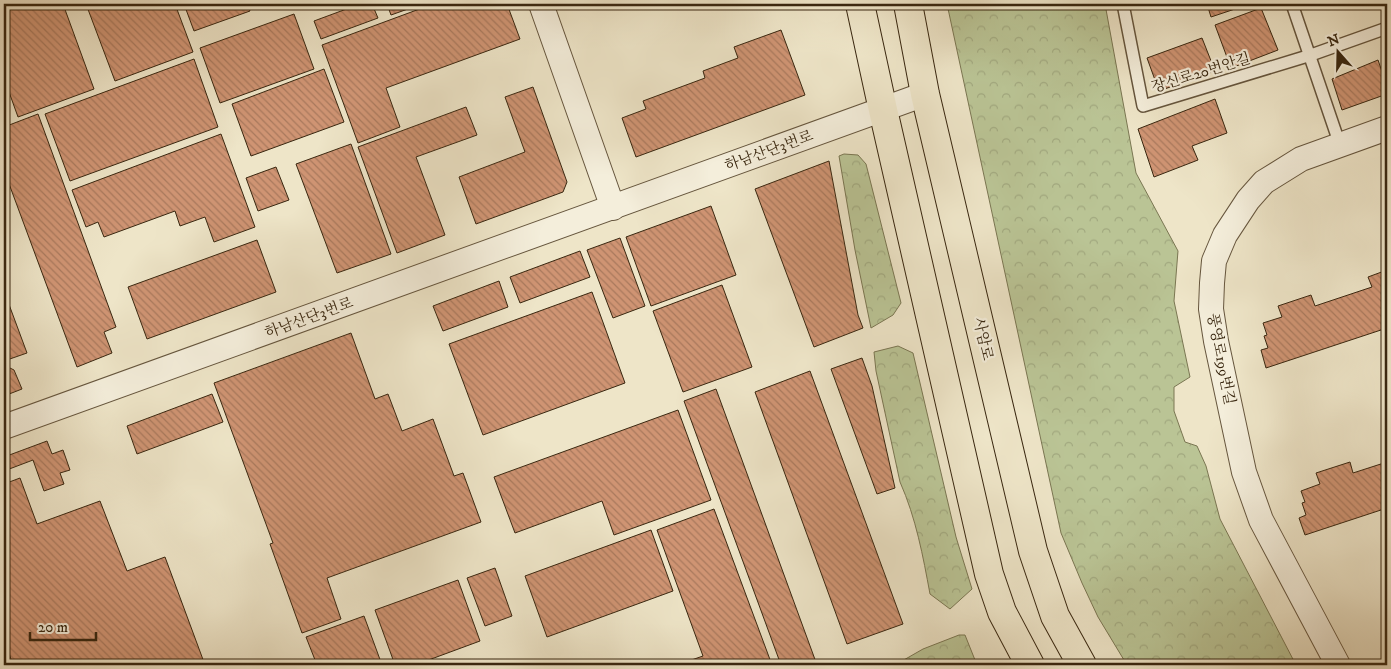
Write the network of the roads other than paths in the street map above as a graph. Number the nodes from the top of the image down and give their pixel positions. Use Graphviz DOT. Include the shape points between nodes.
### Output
graph roads {
  1 [pos="541,4"];
  2 [pos="860,4"];
  3 [pos="908,4"];
  4 [pos="1123,4"];
  5 [pos="1292,4"];
  6 [pos="1387,28"];
  7 [pos="1311,55"];
  8 [pos="926,94"];
  9 [pos="883,110"];
  10 [pos="1387,128"];
  11 [pos="1340,145"];
  12 [pos="613,208"];
  13 [pos="4,427"];
  14 [pos="1030,665"];
  15 [pos="1082,665"];
  16 [pos="1338,665"];
  1 -- 12 [label="street"];
  2 -- 9 [label="main road"];
  3 -- 8 [label="main road, 사암로"];
  4 -- 7 [label="lane, 장신로20번안길" via="1143,106"];
  5 -- 7 [label="lane"];
  6 -- 7 [label="lane, 장신로20번안길"];
  7 -- 11 [label="lane"];
  8 -- 9 [label="street, 하남산단3번로"];
  8 -- 15 [label="main road, 사암로" via="1033,552 1055,616"];
  9 -- 12 [label="street, 하남산단3번로"];
  9 -- 14 [label="main road" via="989,574 1002,612"];
  10 -- 11 [label="street, 풍영로199번길"];
  11 -- 16 [label="street, 풍영로199번길" via="1301,158 1264,182 1248,200 1225,235 1214,261 1211,310 1244,472 1261,520"];
  12 -- 13 [label="street, 하남산단3번로"];
}
